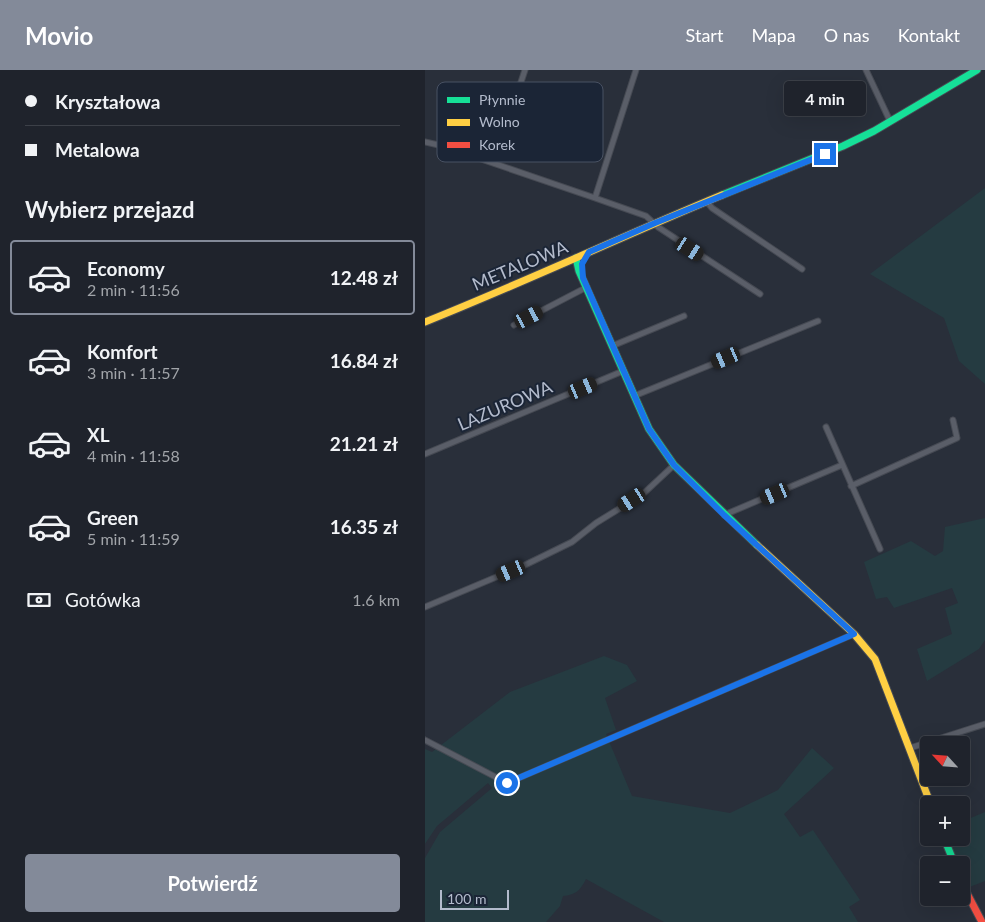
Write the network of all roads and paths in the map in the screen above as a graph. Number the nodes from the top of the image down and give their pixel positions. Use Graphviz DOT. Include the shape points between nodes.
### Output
graph roads {
  1 [pos="525,70"];
  2 [pos="636,70"];
  3 [pos="866,70"];
  4 [pos="977,70"];
  5 [pos="521,82"];
  6 [pos="890,121"];
  7 [pos="494,162"];
  8 [pos="595,198"];
  9 [pos="707,202"];
  10 [pos="655,223"];
  11 [pos="563,264"];
  12 [pos="580,268"];
  13 [pos="802,269"];
  14 [pos="587,287"];
  15 [pos="760,294"];
  16 [pos="684,316"];
  17 [pos="818,321"];
  18 [pos="425,322"];
  19 [pos="514,325"];
  20 [pos="612,346"];
  21 [pos="623,372"];
  22 [pos="634,396"];
  23 [pos="953,420"];
  24 [pos="826,427"];
  25 [pos="425,454"];
  26 [pos="674,465"];
  27 [pos="842,465"];
  28 [pos="851,486"];
  29 [pos="724,515"];
  30 [pos="880,549"];
  31 [pos="425,607"];
  32 [pos="854,634"];
  33 [pos="985,724"];
  34 [pos="425,740"];
  35 [pos="910,748"];
  36 [pos="928,796"];
  37 [pos="970,901"];
  38 [pos="982,922"];
  1 -- 5 [label="street"];
  2 -- 8 [label="street"];
  3 -- 6 [label="street"];
  4 -- 6 [label="street, METALOWA"];
  6 -- 9 [label="street, METALOWA" via="843,146"];
  7 -- 8 [label="street"];
  8 -- 10 [label="street" via="646,216"];
  9 -- 10 [label="street, METALOWA"];
  9 -- 13 [label="street"];
  10 -- 12 [label="street, METALOWA" via="589,252"];
  10 -- 15 [label="street"];
  11 -- 12 [label="street, METALOWA"];
  11 -- 12 [label="street"];
  11 -- 18 [label="street, METALOWA"];
  12 -- 14 [label="street"];
  14 -- 19 [label="street"];
  14 -- 20 [label="street"];
  16 -- 20 [label="street"];
  17 -- 22 [label="street"];
  20 -- 21 [label="street"];
  21 -- 22 [label="street"];
  21 -- 25 [label="street, LAZUROWA"];
  22 -- 26 [label="street" via="649,429"];
  23 -- 28 [label="street" via="957,438"];
  24 -- 27 [label="street"];
  26 -- 29 [label="street"];
  26 -- 31 [label="street" via="643,494 572,542"];
  27 -- 28 [label="street"];
  27 -- 29 [label="street"];
  28 -- 30 [label="street"];
  29 -- 32 [label="street"];
  32 -- 34 [label="street" via="507,783"];
  32 -- 35 [label="street" via="875,659"];
  33 -- 35 [label="street"];
  35 -- 36 [label="street"];
  37 -- 38 [label="street"];
}
